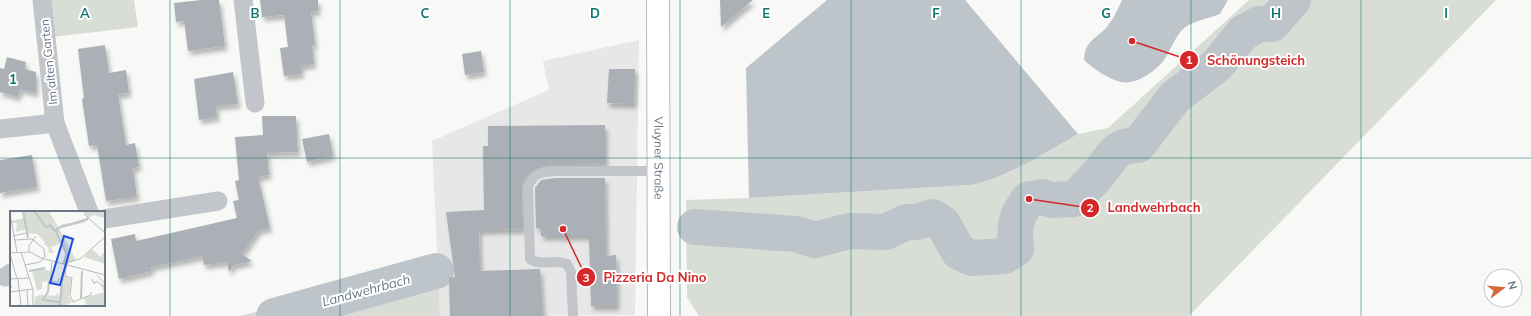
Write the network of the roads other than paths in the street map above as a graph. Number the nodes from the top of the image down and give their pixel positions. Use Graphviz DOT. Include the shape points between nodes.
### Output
graph roads {
  1 [pos="42,0"];
  2 [pos="243,0"];
  3 [pos="658,0"];
  4 [pos="255,103"];
  5 [pos="55,123"];
  6 [pos="0,129"];
  7 [pos="660,171"];
  8 [pos="218,201"];
  9 [pos="89,211"];
  10 [pos="105,219"];
  11 [pos="572,316"];
  12 [pos="659,316"];
  1 -- 5 [label="street, Im alten Garten"];
  2 -- 4 [label="street"];
  3 -- 7 [label="main road, Vluyner Straße"];
  5 -- 6 [label="street"];
  5 -- 9 [label="street, Im alten Garten"];
  7 -- 11 [label="lane" via="548,171 531,178 528,187 530,259 535,262 562,261 567,264 571,272"];
  7 -- 12 [label="main road, Vluyner Straße"];
  8 -- 10 [label="street"];
}
